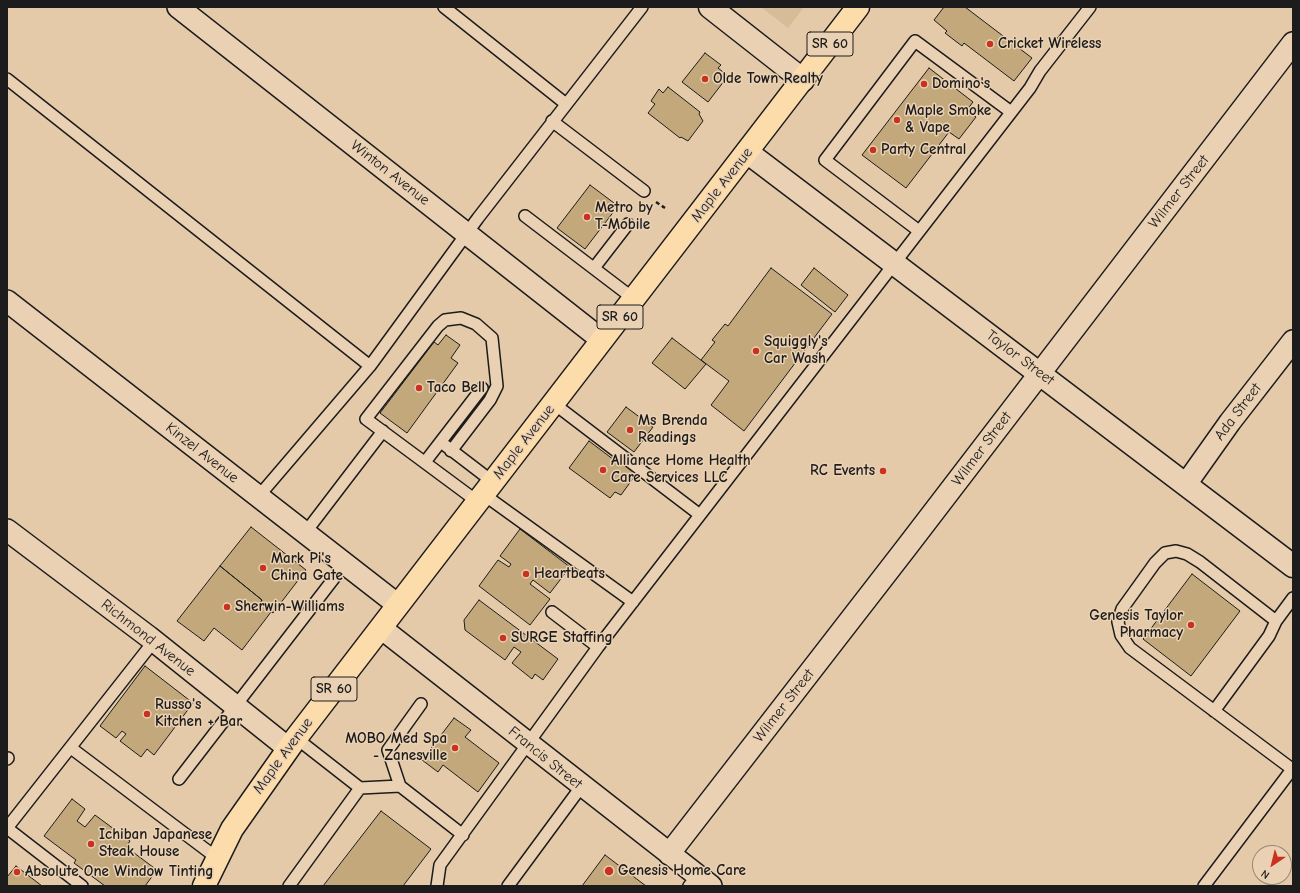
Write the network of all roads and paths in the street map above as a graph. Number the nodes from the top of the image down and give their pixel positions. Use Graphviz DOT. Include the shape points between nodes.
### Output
graph roads {
  1 [pos="178,7"];
  2 [pos="444,7"];
  3 [pos="642,7"];
  4 [pos="710,7"];
  5 [pos="858,7"];
  6 [pos="1090,7"];
  7 [pos="1293,43"];
  8 [pos="7,79"];
  9 [pos="802,80"];
  10 [pos="566,104"];
  11 [pos="1011,112"];
  12 [pos="552,121"];
  13 [pos="747,152"];
  14 [pos="644,191"];
  15 [pos="655,202"];
  16 [pos="665,208"];
  17 [pos="525,216"];
  18 [pos="628,224"];
  19 [pos="919,231"];
  20 [pos="467,233"];
  21 [pos="894,264"];
  22 [pos="594,268"];
  23 [pos="634,299"];
  24 [pos="7,301"];
  25 [pos="602,340"];
  26 [pos="1293,342"];
  27 [pos="370,366"];
  28 [pos="1040,373"];
  29 [pos="482,388"];
  30 [pos="553,403"];
  31 [pos="383,431"];
  32 [pos="440,442"];
  33 [pos="451,451"];
  34 [pos="425,462"];
  35 [pos="1186,484"];
  36 [pos="484,493"];
  37 [pos="258,497"];
  38 [pos="700,515"];
  39 [pos="7,530"];
  40 [pos="305,533"];
  41 [pos="345,564"];
  42 [pos="1293,566"];
  43 [pos="1293,598"];
  44 [pos="633,602"];
  45 [pos="398,605"];
  46 [pos="552,612"];
  47 [pos="1276,621"];
  48 [pos="381,628"];
  49 [pos="154,641"];
  50 [pos="598,647"];
  51 [pos="421,704"];
  52 [pos="235,705"];
  53 [pos="1214,711"];
  54 [pos="292,743"];
  55 [pos="527,743"];
  56 [pos="71,748"];
  57 [pos="1293,769"];
  58 [pos="179,779"];
  59 [pos="400,786"];
  60 [pos="581,786"];
  61 [pos="360,788"];
  62 [pos="7,828"];
  63 [pos="463,835"];
  64 [pos="669,854"];
  65 [pos="217,858"];
  66 [pos="699,883"];
  67 [pos="82,886"];
  68 [pos="204,886"];
  69 [pos="289,886"];
  70 [pos="437,886"];
  71 [pos="508,886"];
  72 [pos="1204,886"];
  1 -- 20 [label="street, Winton Avenue"];
  2 -- 10 [label="lane"];
  3 -- 10 [label="lane"];
  4 -- 9 [label="street"];
  5 -- 9 [label="main road, Maple Avenue / SR 60"];
  6 -- 11 [label="lane"];
  7 -- 28 [label="street, Wilmer Street"];
  8 -- 27 [label="lane"];
  9 -- 13 [label="main road, Maple Avenue / SR 60"];
  10 -- 12 [label="lane"];
  11 -- 19 [label="lane"];
  11 -- 19 [label="lane" via="915,41 825,160"];
  12 -- 14 [label="lane"];
  12 -- 20 [label="lane"];
  13 -- 21 [label="street, Taylor Street"];
  13 -- 23 [label="main road, Maple Avenue / SR 60"];
  15 -- 16 [label="path"];
  17 -- 22 [label="lane"];
  18 -- 22 [label="lane"];
  19 -- 21 [label="lane"];
  20 -- 25 [label="street, Winton Avenue"];
  20 -- 27 [label="lane"];
  21 -- 28 [label="street, Taylor Street"];
  21 -- 38 [label="lane"];
  22 -- 23 [label="lane"];
  23 -- 25 [label="main road, Maple Avenue / SR 60"];
  24 -- 37 [label="street, Kinzel Avenue"];
  25 -- 30 [label="main road, Maple Avenue / SR 60"];
  26 -- 35 [label="street, Ada Street" via="1230,422"];
  27 -- 37 [label="lane"];
  28 -- 35 [label="street, Taylor Street"];
  28 -- 64 [label="street, Wilmer Street"];
  29 -- 32 [label="lane"];
  30 -- 36 [label="main road, Maple Avenue / SR 60"];
  30 -- 38 [label="lane"];
  31 -- 33 [label="lane" via="366,419 438,326 445,320 461,318 476,324 492,338 497,386 490,400"];
  31 -- 34 [label="lane"];
  31 -- 40 [label="lane"];
  32 -- 33 [label="lane"];
  32 -- 34 [label="lane"];
  33 -- 36 [label="lane"];
  34 -- 36 [label="lane"];
  35 -- 42 [label="street, Taylor Street"];
  36 -- 44 [label="lane"];
  36 -- 45 [label="main road, Maple Avenue / SR 60"];
  37 -- 40 [label="street, Kinzel Avenue"];
  38 -- 44 [label="lane"];
  39 -- 49 [label="street, Richmond Avenue"];
  40 -- 41 [label="street, Kinzel Avenue"];
  41 -- 45 [label="street, Kinzel Avenue"];
  41 -- 52 [label="lane"];
  43 -- 47 [label="lane"];
  44 -- 50 [label="lane"];
  45 -- 48 [label="main road, Maple Avenue / SR 60"];
  46 -- 50 [label="lane"];
  47 -- 53 [label="lane" via="1269,636"];
  47 -- 53 [label="lane" via="1200,562 1176,551 1166,553 1155,563 1122,609 1118,622 1121,635 1130,648"];
  48 -- 54 [label="main road, Maple Avenue / SR 60"];
  48 -- 55 [label="street, Francis Street"];
  49 -- 52 [label="street, Richmond Avenue"];
  49 -- 56 [label="lane"];
  50 -- 55 [label="lane"];
  51 -- 59 [label="lane" via="388,750"];
  52 -- 54 [label="street, Richmond Avenue"];
  52 -- 58 [label="lane"];
  53 -- 57 [label="lane"];
  54 -- 61 [label="lane"];
  54 -- 65 [label="main road, Maple Avenue / SR 60" via="232,829"];
  55 -- 60 [label="street, Francis Street"];
  55 -- 63 [label="lane"];
  56 -- 62 [label="lane"];
  56 -- 65 [label="lane"];
  57 -- 72 [label="lane"];
  59 -- 61 [label="lane"];
  59 -- 63 [label="lane"];
  60 -- 64 [label="street, Francis Street"];
  60 -- 71 [label="lane"];
  61 -- 69 [label="lane"];
  62 -- 67 [label="lane"];
  63 -- 70 [label="lane" via="440,865"];
  64 -- 66 [label="street, Francis Street"];
  65 -- 68 [label="main road, Maple Avenue / SR 60"];
}
